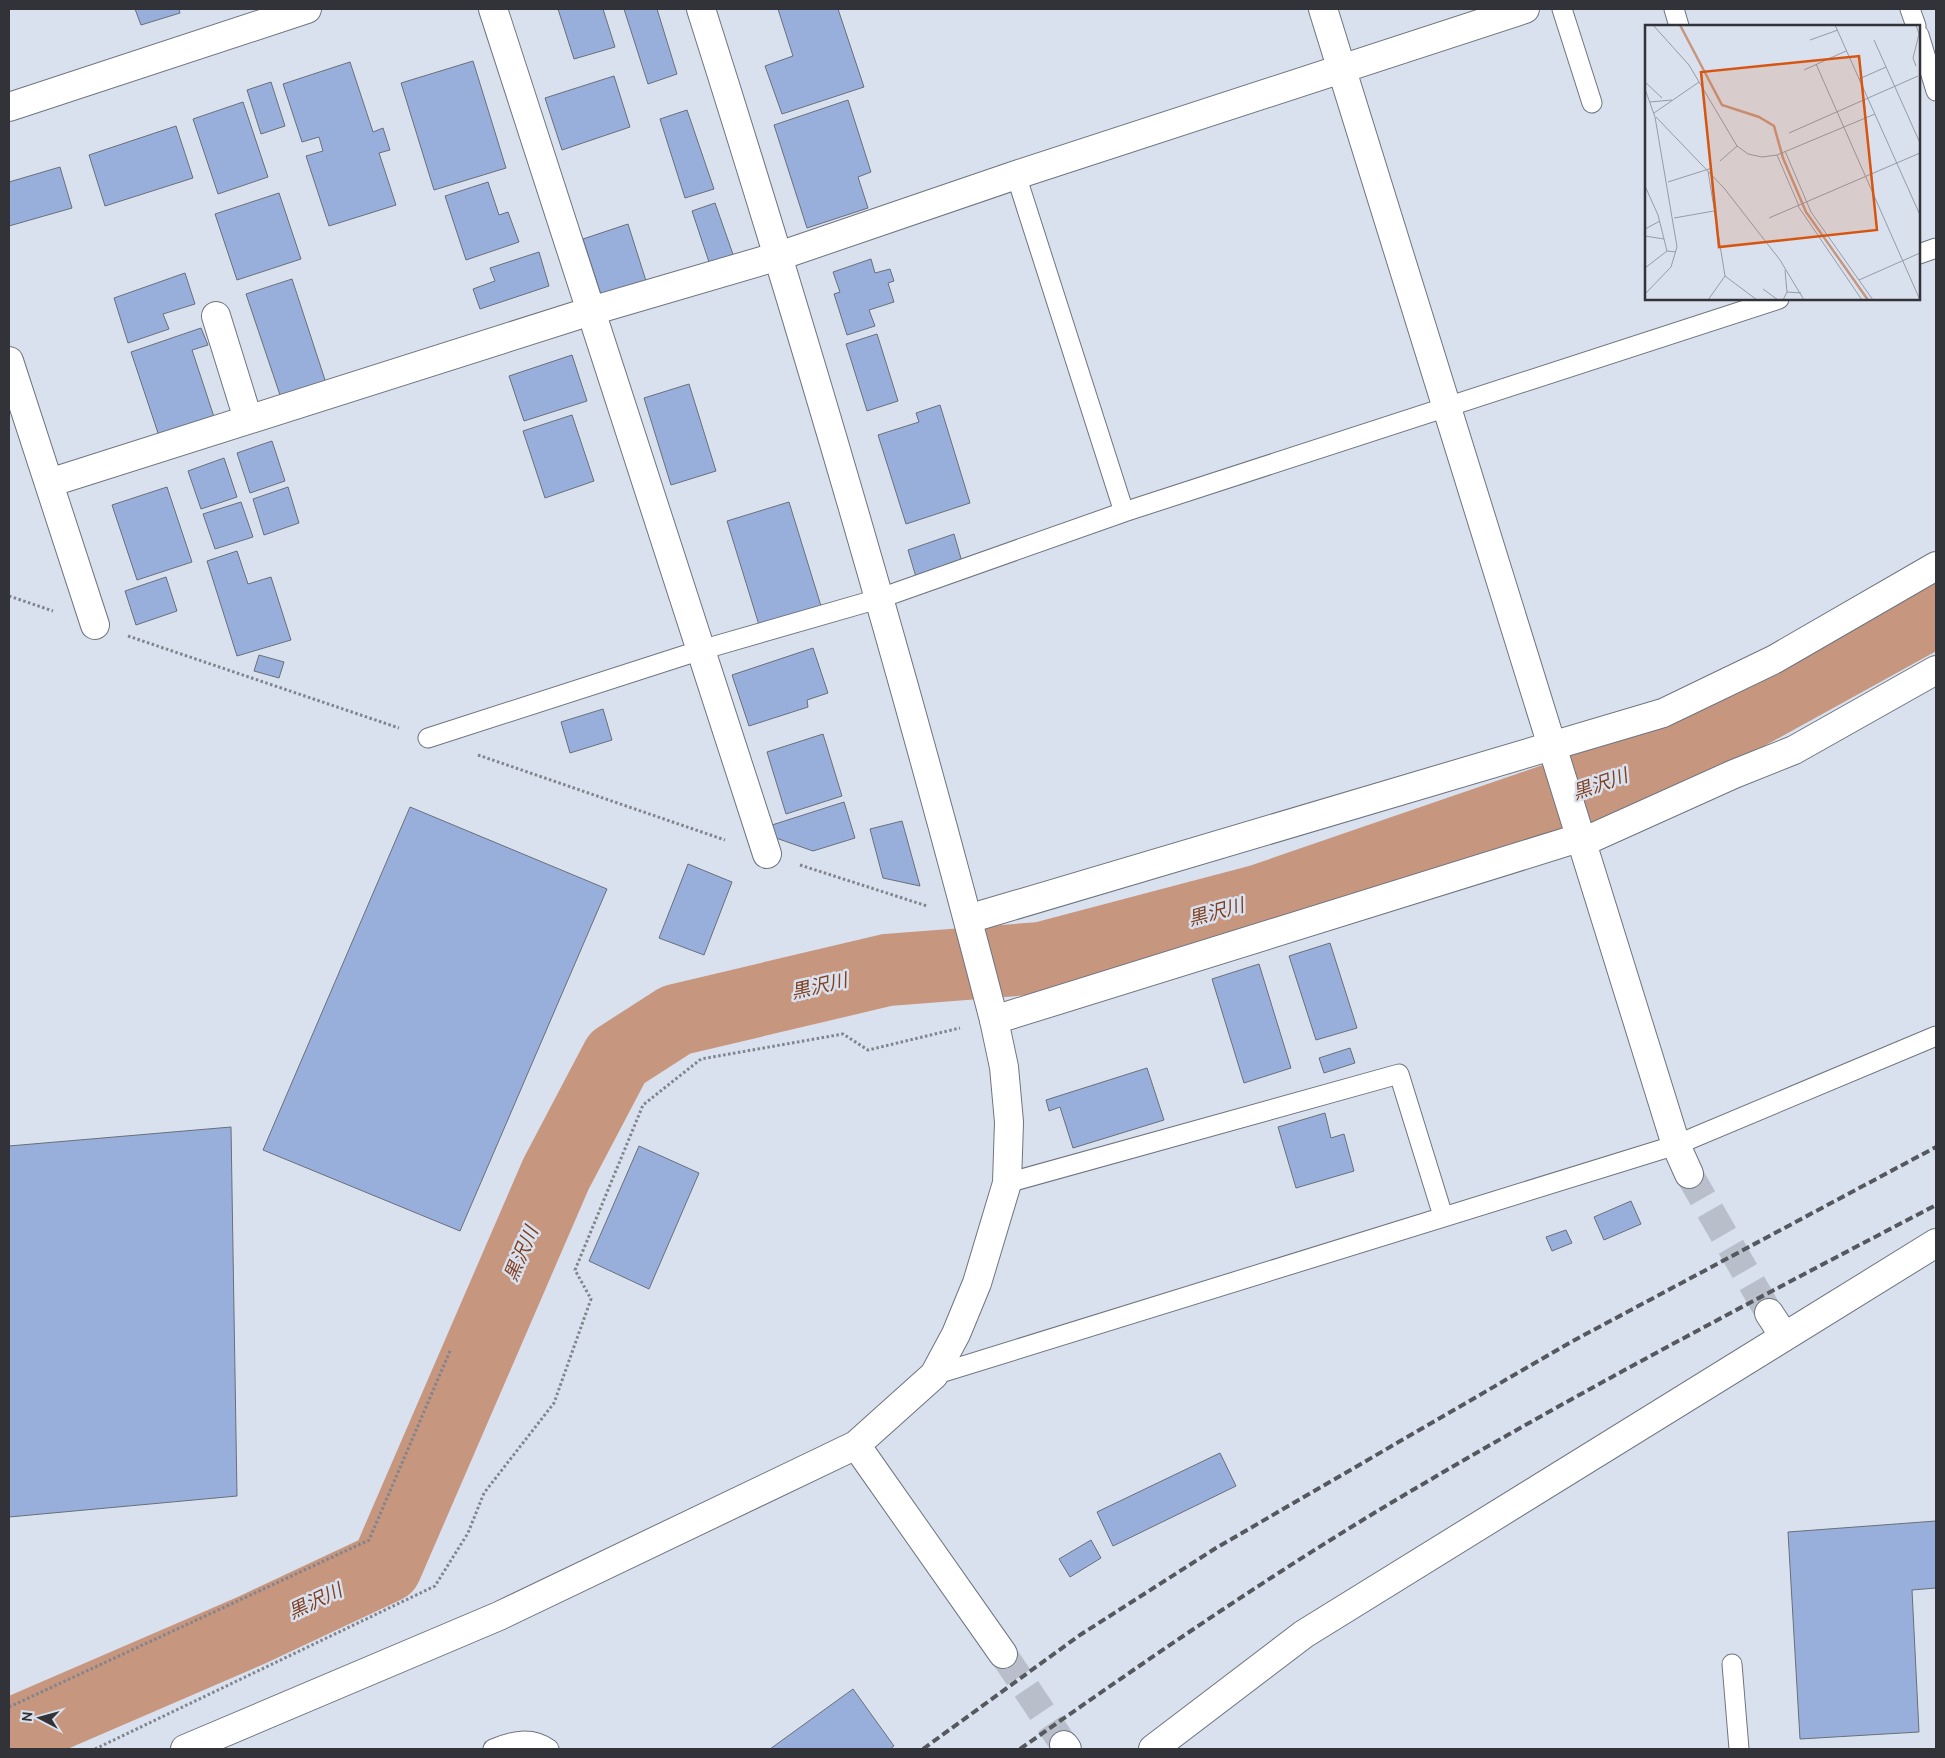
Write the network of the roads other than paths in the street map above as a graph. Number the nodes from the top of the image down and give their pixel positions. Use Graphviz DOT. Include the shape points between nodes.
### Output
graph roads {
  1 [pos="307,9"];
  2 [pos="494,9"];
  3 [pos="701,9"];
  4 [pos="1323,9"];
  5 [pos="1525,9"];
  6 [pos="1562,9"];
  7 [pos="1674,9"];
  8 [pos="1910,9"];
  9 [pos="255,17"];
  10 [pos="1679,25"];
  11 [pos="1916,25"];
  12 [pos="1920,38"];
  13 [pos="1343,69"];
  14 [pos="1936,91"];
  15 [pos="1592,103"];
  16 [pos="9,107"];
  17 [pos="1016,175"];
  18 [pos="1936,248"];
  19 [pos="1920,254"];
  20 [pos="779,256"];
  21 [pos="1769,300"];
  22 [pos="591,312"];
  23 [pos="216,316"];
  24 [pos="9,361"];
  25 [pos="1447,405"];
  26 [pos="248,419"];
  27 [pos="49,482"];
  28 [pos="1124,512"];
  29 [pos="1936,566"];
  30 [pos="878,599"];
  31 [pos="95,625"];
  32 [pos="701,650"];
  33 [pos="1936,670"];
  34 [pos="428,738"];
  35 [pos="1552,746"];
  36 [pos="1582,840"];
  37 [pos="767,854"];
  38 [pos="968,919"];
  39 [pos="994,1020"];
  40 [pos="1936,1036"];
  41 [pos="1676,1145"];
  42 [pos="1689,1174"];
  43 [pos="1007,1184"];
  44 [pos="1443,1216"];
  45 [pos="1936,1242"];
  46 [pos="1769,1314"];
  47 [pos="1784,1336"];
  48 [pos="934,1375"];
  49 [pos="856,1445"];
  50 [pos="1003,1654"];
  51 [pos="1732,1664"];
  52 [pos="185,1749"];
  53 [pos="493,1749"];
  54 [pos="549,1749"];
  55 [pos="1153,1749"];
  56 [pos="1739,1749"];
  1 -- 9 [label="street"];
  2 -- 22 [label="street"];
  3 -- 20 [label="street"];
  4 -- 13 [label="street"];
  5 -- 13 [label="street"];
  6 -- 15 [label="lane"];
  7 -- 10 [label="lane"];
  8 -- 11 [label="lane"];
  9 -- 16 [label="street"];
  12 -- 14 [label="lane"];
  13 -- 17 [label="street"];
  13 -- 25 [label="street"];
  17 -- 20 [label="street"];
  17 -- 28 [label="lane"];
  18 -- 19 [label="lane"];
  20 -- 22 [label="street"];
  20 -- 30 [label="street"];
  21 -- 25 [label="lane"];
  22 -- 26 [label="street"];
  22 -- 32 [label="street"];
  23 -- 26 [label="street"];
  24 -- 27 [label="street"];
  25 -- 28 [label="lane"];
  25 -- 35 [label="street"];
  26 -- 27 [label="street"];
  27 -- 31 [label="street"];
  28 -- 30 [label="lane"];
  29 -- 35 [label="street" via="1775,659 1663,713"];
  30 -- 32 [label="lane"];
  30 -- 38 [label="street"];
  32 -- 34 [label="lane"];
  32 -- 37 [label="street"];
  33 -- 36 [label="street" via="1794,750"];
  35 -- 36 [label="street"];
  35 -- 38 [label="street"];
  36 -- 39 [label="street"];
  36 -- 41 [label="street"];
  38 -- 39 [label="street"];
  39 -- 43 [label="street" via="1004,1067 1008,1122"];
  40 -- 41 [label="lane"];
  41 -- 42 [label="street"];
  41 -- 44 [label="lane"];
  43 -- 44 [label="lane" via="1399,1074"];
  43 -- 48 [label="street" via="977,1283 956,1334"];
  44 -- 48 [label="lane"];
  45 -- 47 [label="street"];
  46 -- 47 [label="street"];
  47 -- 55 [label="street" via="1304,1634"];
  48 -- 49 [label="street"];
  49 -- 50 [label="street"];
  49 -- 52 [label="street" via="499,1616"];
  51 -- 56 [label="lane"];
  53 -- 54 [label="lane" via="523,1741"];
}
